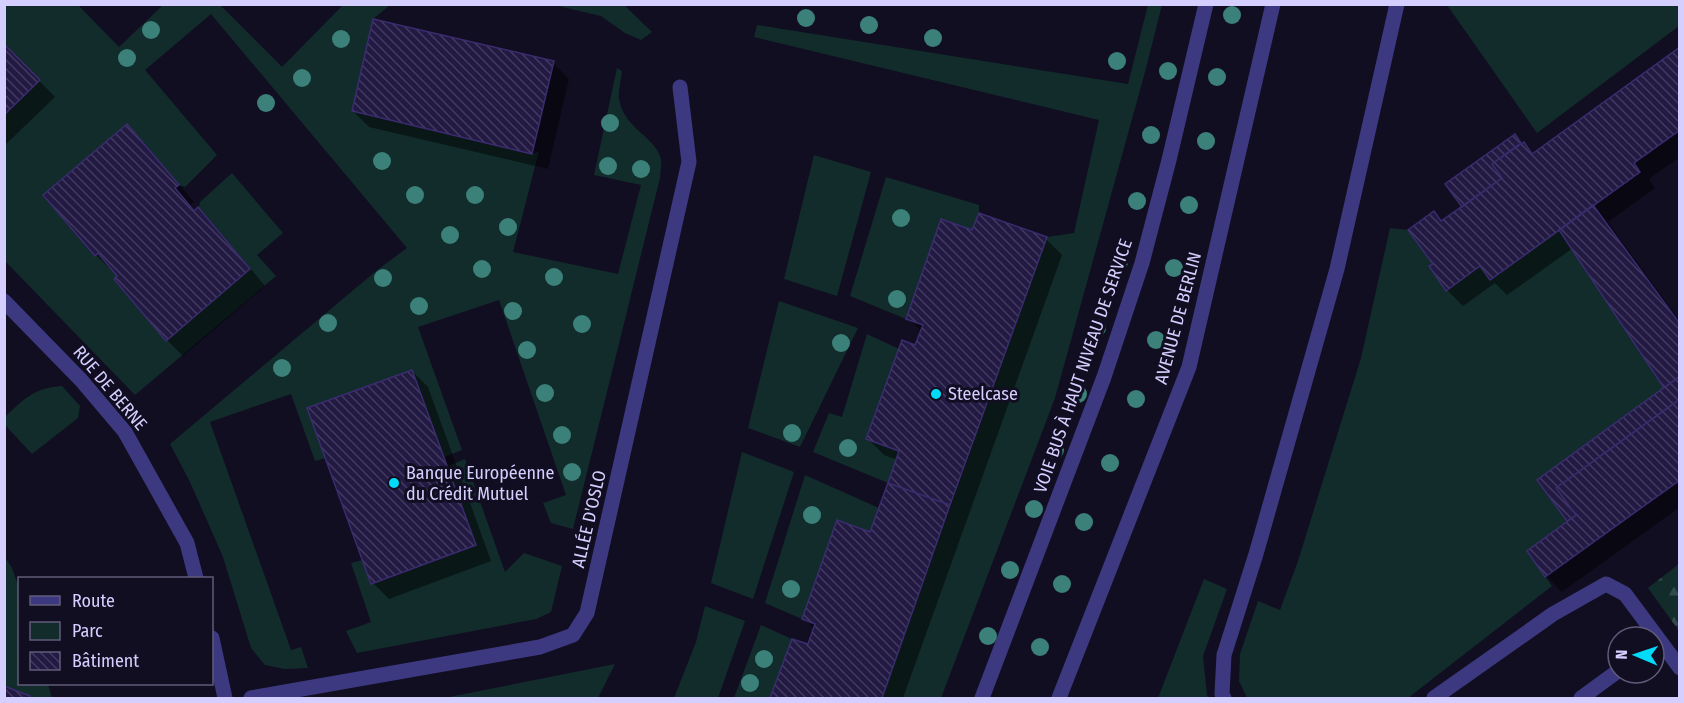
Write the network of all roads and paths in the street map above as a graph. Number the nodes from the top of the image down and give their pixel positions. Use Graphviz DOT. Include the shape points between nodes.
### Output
graph roads {
  1 [pos="1206,4"];
  2 [pos="1273,4"];
  3 [pos="1397,4"];
  4 [pos="680,87"];
  5 [pos="4,301"];
  6 [pos="196,577"];
  7 [pos="1645,625"];
  8 [pos="213,643"];
  9 [pos="1666,653"];
  10 [pos="1680,668"];
  11 [pos="1606,680"];
  12 [pos="225,699"];
  13 [pos="251,699"];
  14 [pos="982,699"];
  15 [pos="1059,699"];
  16 [pos="1224,699"];
  17 [pos="1434,699"];
  18 [pos="1581,699"];
  1 -- 14 [label="street, VOIE BUS À HAUT NIVEAU DE SERVICE" via="1143,263 1104,378"];
  2 -- 15 [label="street, AVENUE DE BERLIN" via="1189,367"];
  3 -- 16 [label="street" via="1337,269 1224,655"];
  4 -- 13 [label="street, ALLÉE D'OSLO" via="688,162 587,613 573,634 540,647"];
  5 -- 6 [label="street, RUE DE BERNE" via="126,432 187,543"];
  7 -- 17 [label="street" via="1625,594 1606,585 1553,614"];
  8 -- 12 [label="street"];
  9 -- 10 [label="street"];
  11 -- 18 [label="street"];
}
